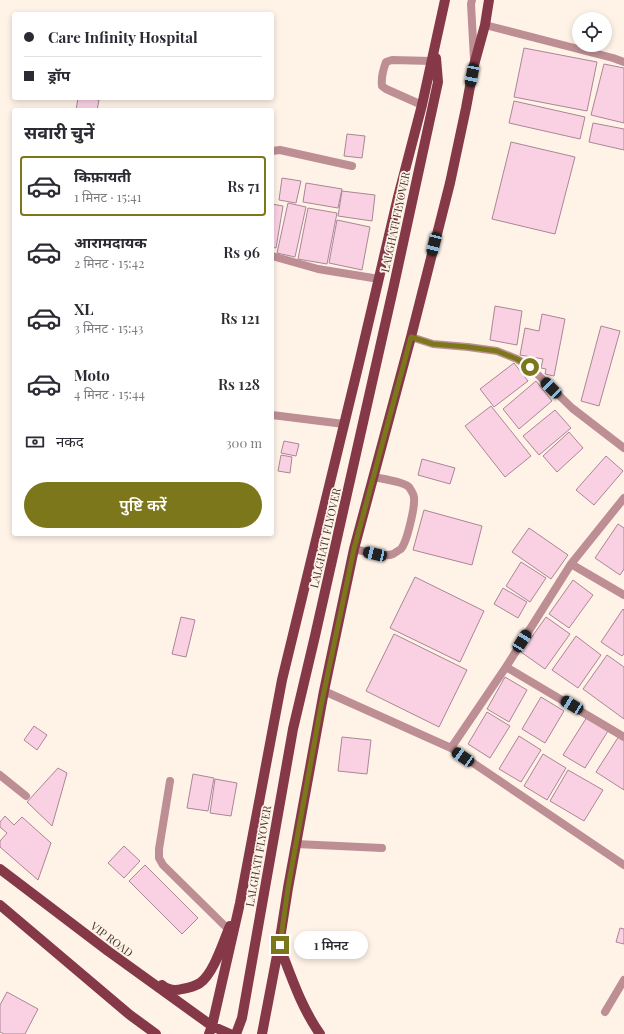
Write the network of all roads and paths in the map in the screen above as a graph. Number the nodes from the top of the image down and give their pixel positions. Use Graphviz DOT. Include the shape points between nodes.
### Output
graph roads {
  1 [pos="445,0"];
  2 [pos="472,0"];
  3 [pos="490,0"];
  4 [pos="485,25"];
  5 [pos="435,49"];
  6 [pos="432,61"];
  7 [pos="624,62"];
  8 [pos="474,65"];
  9 [pos="427,107"];
  10 [pos="274,151"];
  11 [pos="352,166"];
  12 [pos="274,257"];
  13 [pos="379,280"];
  14 [pos="411,337"];
  15 [pos="274,415"];
  16 [pos="344,424"];
  17 [pos="624,448"];
  18 [pos="373,477"];
  19 [pos="624,498"];
  20 [pos="354,549"];
  21 [pos="571,564"];
  22 [pos="624,595"];
  23 [pos="506,666"];
  24 [pos="324,691"];
  25 [pos="624,737"];
  26 [pos="451,748"];
  27 [pos="0,775"];
  28 [pos="170,781"];
  29 [pos="26,796"];
  30 [pos="296,844"];
  31 [pos="382,848"];
  32 [pos="624,865"];
  33 [pos="0,869"];
  34 [pos="240,903"];
  35 [pos="0,905"];
  36 [pos="229,930"];
  37 [pos="280,945"];
  38 [pos="108,951"];
  39 [pos="624,980"];
  40 [pos="605,1012"];
  41 [pos="130,1015"];
  42 [pos="211,1030"];
  43 [pos="142,1034"];
  44 [pos="156,1034"];
  45 [pos="230,1034"];
  46 [pos="236,1034"];
  47 [pos="262,1034"];
  48 [pos="320,1034"];
  1 -- 5 [label="main road"];
  2 -- 8 [label="street"];
  3 -- 4 [label="main road"];
  4 -- 7 [label="street"];
  4 -- 8 [label="main road"];
  5 -- 6 [label="main road"];
  5 -- 9 [label="main road, LALGHATI FLYOVER" via="438,82"];
  6 -- 9 [label="main road"];
  6 -- 9 [label="street" via="392,60 386,62 383,68 382,86"];
  8 -- 14 [label="main road" via="450,183"];
  9 -- 13 [label="main road" via="398,197"];
  9 -- 46 [label="main road, LALGHATI FLYOVER" via="394,284 293,729 242,1018"];
  10 -- 11 [label="street"];
  12 -- 13 [label="street" via="318,269"];
  13 -- 16 [label="main road"];
  14 -- 17 [label="street" via="433,344 497,351 517,359 530,367 572,408"];
  14 -- 18 [label="main road"];
  15 -- 16 [label="street"];
  16 -- 34 [label="main road" via="282,680"];
  18 -- 20 [label="main road"];
  18 -- 20 [label="street" via="398,482 412,492 413,512 407,535 401,549 386,556"];
  19 -- 21 [label="street"];
  20 -- 24 [label="main road"];
  21 -- 22 [label="street"];
  21 -- 23 [label="street"];
  23 -- 25 [label="street"];
  23 -- 26 [label="street"];
  24 -- 26 [label="street"];
  24 -- 30 [label="main road"];
  26 -- 32 [label="street"];
  27 -- 29 [label="street"];
  28 -- 36 [label="street" via="159,858 163,865"];
  30 -- 31 [label="street"];
  30 -- 37 [label="main road"];
  33 -- 38 [label="main road, VIP ROAD"];
  34 -- 36 [label="main road"];
  34 -- 42 [label="main road"];
  35 -- 41 [label="main road"];
  36 -- 38 [label="main road" via="208,975 194,986 178,990 167,989"];
  37 -- 47 [label="main road"];
  37 -- 48 [label="main road" via="295,987"];
  38 -- 42 [label="main road, VIP ROAD"];
  39 -- 40 [label="street"];
  41 -- 43 [label="main road"];
  41 -- 44 [label="main road"];
  42 -- 45 [label="main road, VIP ROAD"];
}
